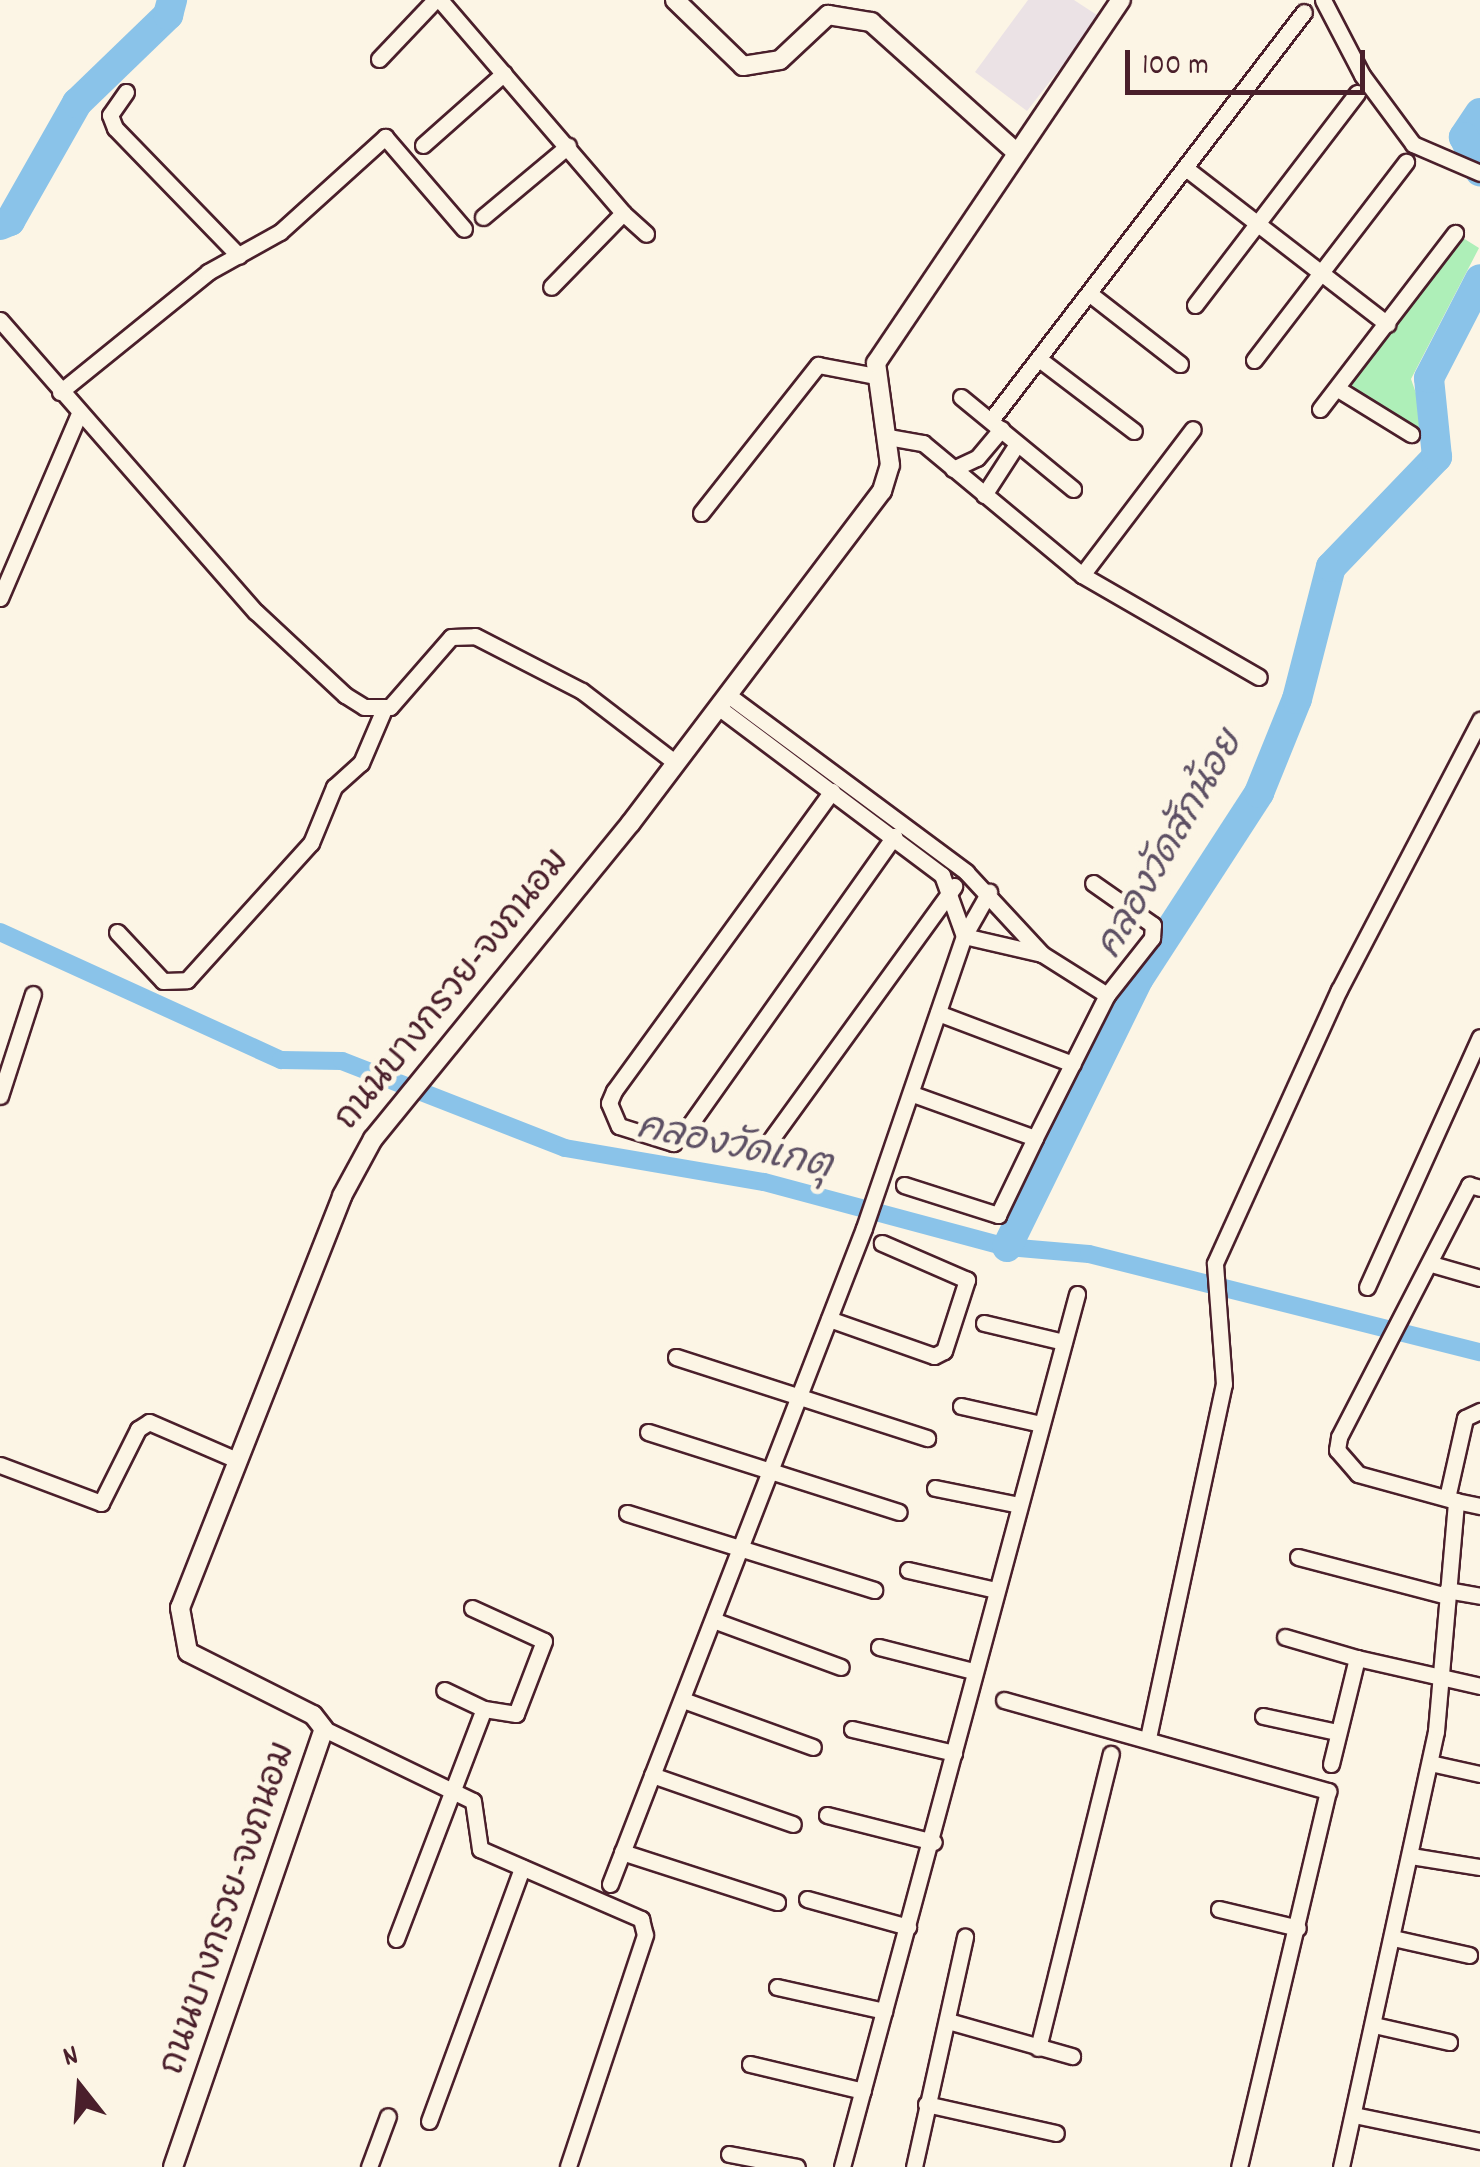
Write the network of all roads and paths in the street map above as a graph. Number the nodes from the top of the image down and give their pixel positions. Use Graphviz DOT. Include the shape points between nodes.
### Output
graph roads {
  1 [pos="438,0"];
  2 [pos="675,0"];
  3 [pos="1121,0"];
  4 [pos="1322,0"];
  5 [pos="1304,12"];
  6 [pos="379,59"];
  7 [pos="504,73"];
  8 [pos="126,92"];
  9 [pos="1357,93"];
  10 [pos="423,145"];
  11 [pos="568,146"];
  12 [pos="1015,150"];
  13 [pos="1406,162"];
  14 [pos="1188,170"];
  15 [pos="1475,170"];
  16 [pos="622,213"];
  17 [pos="483,217"];
  18 [pos="1257,224"];
  19 [pos="464,229"];
  20 [pos="1455,233"];
  21 [pos="646,234"];
  22 [pos="239,256"];
  23 [pos="1320,274"];
  24 [pos="551,287"];
  25 [pos="1090,294"];
  26 [pos="1194,305"];
  27 [pos="0,320"];
  28 [pos="1388,324"];
  29 [pos="1039,359"];
  30 [pos="1254,360"];
  31 [pos="1180,364"];
  32 [pos="875,376"];
  33 [pos="1338,389"];
  34 [pos="60,392"];
  35 [pos="960,397"];
  36 [pos="1320,410"];
  37 [pos="78,416"];
  38 [pos="996,424"];
  39 [pos="1193,429"];
  40 [pos="1134,431"];
  41 [pos="1411,434"];
  42 [pos="888,437"];
  43 [pos="1017,444"];
  44 [pos="977,458"];
  45 [pos="953,469"];
  46 [pos="994,473"];
  47 [pos="1073,489"];
  48 [pos="984,495"];
  49 [pos="701,513"];
  50 [pos="1082,575"];
  51 [pos="0,598"];
  52 [pos="1259,677"];
  53 [pos="723,701"];
  54 [pos="384,709"];
  55 [pos="1480,720"];
  56 [pos="1474,745"];
  57 [pos="676,763"];
  58 [pos="827,781"];
  59 [pos="891,827"];
  60 [pos="966,872"];
  61 [pos="1093,883"];
  62 [pos="950,890"];
  63 [pos="989,892"];
  64 [pos="116,932"];
  65 [pos="964,936"];
  66 [pos="1042,954"];
  67 [pos="33,994"];
  68 [pos="1107,994"];
  69 [pos="938,1013"];
  70 [pos="1480,1037"];
  71 [pos="1073,1064"];
  72 [pos="912,1094"];
  73 [pos="0,1096"];
  74 [pos="1036,1138"];
  75 [pos="769,1142"];
  76 [pos="904,1186"];
  77 [pos="1480,1188"];
  78 [pos="882,1242"];
  79 [pos="1435,1265"];
  80 [pos="1480,1278"];
  81 [pos="1366,1287"];
  82 [pos="1077,1294"];
  83 [pos="829,1319"];
  84 [pos="984,1322"];
  85 [pos="1064,1342"];
  86 [pos="676,1358"];
  87 [pos="800,1396"];
  88 [pos="961,1406"];
  89 [pos="1480,1411"];
  90 [pos="1042,1424"];
  91 [pos="648,1432"];
  92 [pos="927,1438"];
  93 [pos="236,1460"];
  94 [pos="0,1465"];
  95 [pos="773,1470"];
  96 [pos="935,1488"];
  97 [pos="1452,1500"];
  98 [pos="1019,1505"];
  99 [pos="1480,1506"];
  100 [pos="627,1512"];
  101 [pos="899,1512"];
  102 [pos="740,1552"];
  103 [pos="1298,1557"];
  104 [pos="908,1570"];
  105 [pos="874,1590"];
  106 [pos="996,1590"];
  107 [pos="1447,1593"];
  108 [pos="1480,1596"];
  109 [pos="472,1608"];
  110 [pos="713,1620"];
  111 [pos="1285,1637"];
  112 [pos="878,1647"];
  113 [pos="1357,1658"];
  114 [pos="842,1667"];
  115 [pos="973,1671"];
  116 [pos="1440,1680"];
  117 [pos="1480,1686"];
  118 [pos="444,1690"];
  119 [pos="683,1700"];
  120 [pos="1004,1700"];
  121 [pos="484,1709"];
  122 [pos="1263,1716"];
  123 [pos="852,1729"];
  124 [pos="324,1730"];
  125 [pos="1337,1732"];
  126 [pos="1148,1738"];
  127 [pos="814,1747"];
  128 [pos="954,1753"];
  129 [pos="1110,1754"];
  130 [pos="1430,1763"];
  131 [pos="1332,1764"];
  132 [pos="1480,1774"];
  133 [pos="652,1775"];
  134 [pos="451,1790"];
  135 [pos="827,1815"];
  136 [pos="794,1824"];
  137 [pos="934,1842"];
  138 [pos="622,1852"];
  139 [pos="1412,1856"];
  140 [pos="1480,1867"];
  141 [pos="522,1868"];
  142 [pos="610,1884"];
  143 [pos="806,1899"];
  144 [pos="777,1902"];
  145 [pos="1218,1909"];
  146 [pos="908,1927"];
  147 [pos="1298,1928"];
  148 [pos="966,1937"];
  149 [pos="1393,1938"];
  150 [pos="396,1939"];
  151 [pos="1469,1955"];
  152 [pos="777,1986"];
  153 [pos="884,2011"];
  154 [pos="948,2022"];
  155 [pos="1374,2025"];
  156 [pos="1448,2042"];
  157 [pos="1038,2048"];
  158 [pos="1072,2056"];
  159 [pos="750,2064"];
  160 [pos="863,2091"];
  161 [pos="926,2104"];
  162 [pos="1354,2115"];
  163 [pos="388,2116"];
  164 [pos="430,2122"];
  165 [pos="1056,2133"];
  166 [pos="1480,2141"];
  167 [pos="728,2154"];
  168 [pos="173,2167"];
  169 [pos="369,2167"];
  170 [pos="568,2167"];
  171 [pos="797,2167"];
  172 [pos="842,2167"];
  173 [pos="914,2167"];
  174 [pos="1240,2167"];
  175 [pos="1342,2167"];
  1 -- 6 [label="street"];
  1 -- 7 [label="street"];
  2 -- 12 [label="street" via="743,66 780,60 828,15 870,22"];
  3 -- 12 [label="street"];
  4 -- 15 [label="street" via="1362,75 1413,144"];
  5 -- 14 [label="street"];
  7 -- 10 [label="street"];
  7 -- 11 [label="street"];
  8 -- 22 [label="street" via="110,114 115,128"];
  9 -- 18 [label="street"];
  11 -- 16 [label="street"];
  11 -- 17 [label="street"];
  12 -- 32 [label="street" via="884,348"];
  13 -- 23 [label="street"];
  14 -- 18 [label="street"];
  14 -- 25 [label="street"];
  16 -- 21 [label="street"];
  16 -- 24 [label="street"];
  18 -- 23 [label="street"];
  18 -- 26 [label="street"];
  19 -- 22 [label="street" via="385,137 280,232"];
  20 -- 28 [label="street"];
  22 -- 34 [label="street" via="208,272"];
  23 -- 28 [label="street"];
  23 -- 30 [label="street"];
  25 -- 29 [label="street"];
  25 -- 31 [label="street"];
  27 -- 34 [label="street"];
  28 -- 33 [label="street"];
  29 -- 38 [label="street"];
  29 -- 40 [label="street"];
  32 -- 42 [label="street, ถนนบางกรวย-จงถนอม"];
  32 -- 49 [label="street" via="818,364"];
  33 -- 36 [label="street"];
  33 -- 41 [label="street"];
  34 -- 37 [label="street"];
  35 -- 38 [label="street"];
  37 -- 51 [label="street"];
  37 -- 54 [label="street" via="278,636 345,695"];
  38 -- 43 [label="street"];
  38 -- 44 [label="street"];
  39 -- 50 [label="street"];
  42 -- 45 [label="street" via="916,438"];
  42 -- 53 [label="street, ถนนบางกรวย-จงถนอม" via="882,491"];
  43 -- 46 [label="street"];
  43 -- 47 [label="street"];
  44 -- 45 [label="street"];
  44 -- 46 [label="street"];
  45 -- 48 [label="street"];
  46 -- 48 [label="street"];
  48 -- 50 [label="street"];
  50 -- 52 [label="street"];
  53 -- 57 [label="street, ถนนบางกรวย-จงถนอม"];
  53 -- 58 [label="street"];
  54 -- 57 [label="street" via="451,637 474,636 582,691"];
  54 -- 64 [label="street" via="361,763 334,787 311,843 186,980 163,981"];
  55 -- 56 [label="street"];
  56 -- 126 [label="street" via="1339,990 1215,1263 1224,1384"];
  57 -- 93 [label="street, ถนนบางกรวย-จงถนอม" via="442,1062 360,1156"];
  58 -- 59 [label="street"];
  58 -- 59 [label="street" via="614,1091 609,1103 619,1126 673,1143 684,1133"];
  59 -- 60 [label="street"];
  59 -- 62 [label="street"];
  60 -- 62 [label="street"];
  60 -- 63 [label="street"];
  61 -- 68 [label="street" via="1152,925 1152,938"];
  62 -- 65 [label="street"];
  62 -- 75 [label="street"];
  63 -- 65 [label="street"];
  63 -- 66 [label="street"];
  65 -- 66 [label="street"];
  65 -- 69 [label="street"];
  66 -- 68 [label="street"];
  67 -- 73 [label="street"];
  68 -- 71 [label="street"];
  69 -- 71 [label="street"];
  69 -- 72 [label="street"];
  70 -- 81 [label="street"];
  71 -- 74 [label="street"];
  72 -- 74 [label="street"];
  72 -- 83 [label="street"];
  74 -- 76 [label="street" via="998,1215"];
  77 -- 97 [label="street" via="1468,1185 1404,1299 1337,1450 1358,1474"];
  78 -- 83 [label="street" via="967,1280 944,1350 934,1356"];
  79 -- 80 [label="street"];
  82 -- 85 [label="street"];
  83 -- 87 [label="street"];
  84 -- 85 [label="street"];
  85 -- 90 [label="street"];
  86 -- 87 [label="street"];
  87 -- 92 [label="street"];
  87 -- 95 [label="street"];
  88 -- 90 [label="street"];
  89 -- 97 [label="street" via="1465,1418"];
  90 -- 98 [label="street"];
  91 -- 95 [label="street"];
  93 -- 94 [label="street" via="150,1422 138,1430 101,1503"];
  93 -- 124 [label="street, ถนนบางกรวย-จงถนอม" via="180,1608 182,1641 205,1665 313,1715"];
  95 -- 101 [label="street"];
  95 -- 102 [label="street"];
  96 -- 98 [label="street"];
  97 -- 99 [label="street"];
  97 -- 107 [label="street"];
  98 -- 106 [label="street"];
  100 -- 102 [label="street"];
  102 -- 105 [label="street"];
  102 -- 110 [label="street"];
  103 -- 107 [label="street"];
  104 -- 106 [label="street"];
  106 -- 115 [label="street"];
  107 -- 108 [label="street"];
  107 -- 116 [label="street"];
  109 -- 121 [label="street" via="544,1641 516,1714"];
  110 -- 114 [label="street"];
  110 -- 119 [label="street"];
  111 -- 113 [label="street"];
  112 -- 115 [label="street"];
  113 -- 116 [label="street"];
  113 -- 125 [label="street"];
  115 -- 128 [label="street"];
  116 -- 117 [label="street"];
  116 -- 130 [label="street"];
  118 -- 121 [label="street"];
  119 -- 127 [label="street"];
  119 -- 133 [label="street"];
  120 -- 126 [label="street"];
  121 -- 134 [label="street"];
  122 -- 125 [label="street"];
  123 -- 128 [label="street"];
  124 -- 134 [label="street"];
  124 -- 168 [label="street, ถนนบางกรวย-จงถนอม"];
  125 -- 131 [label="street"];
  126 -- 147 [label="street" via="1328,1791"];
  128 -- 137 [label="street"];
  129 -- 157 [label="street"];
  130 -- 132 [label="street"];
  130 -- 139 [label="street"];
  133 -- 136 [label="street"];
  133 -- 138 [label="street"];
  134 -- 141 [label="street" via="478,1805 480,1849"];
  134 -- 150 [label="street"];
  135 -- 137 [label="street"];
  137 -- 146 [label="street"];
  138 -- 142 [label="street"];
  138 -- 144 [label="street"];
  139 -- 140 [label="street"];
  139 -- 149 [label="street"];
  141 -- 164 [label="street"];
  141 -- 170 [label="street" via="641,1919 645,1935"];
  143 -- 146 [label="street"];
  145 -- 147 [label="street"];
  146 -- 153 [label="street"];
  147 -- 174 [label="street"];
  148 -- 154 [label="street"];
  149 -- 151 [label="street"];
  149 -- 155 [label="street"];
  152 -- 153 [label="street"];
  153 -- 160 [label="street"];
  154 -- 157 [label="street"];
  154 -- 161 [label="street"];
  155 -- 156 [label="street"];
  155 -- 162 [label="street"];
  157 -- 158 [label="street"];
  159 -- 160 [label="street"];
  160 -- 172 [label="street"];
  161 -- 165 [label="street"];
  161 -- 173 [label="street"];
  162 -- 166 [label="street"];
  162 -- 175 [label="street"];
  163 -- 169 [label="street"];
  167 -- 171 [label="street"];
}
